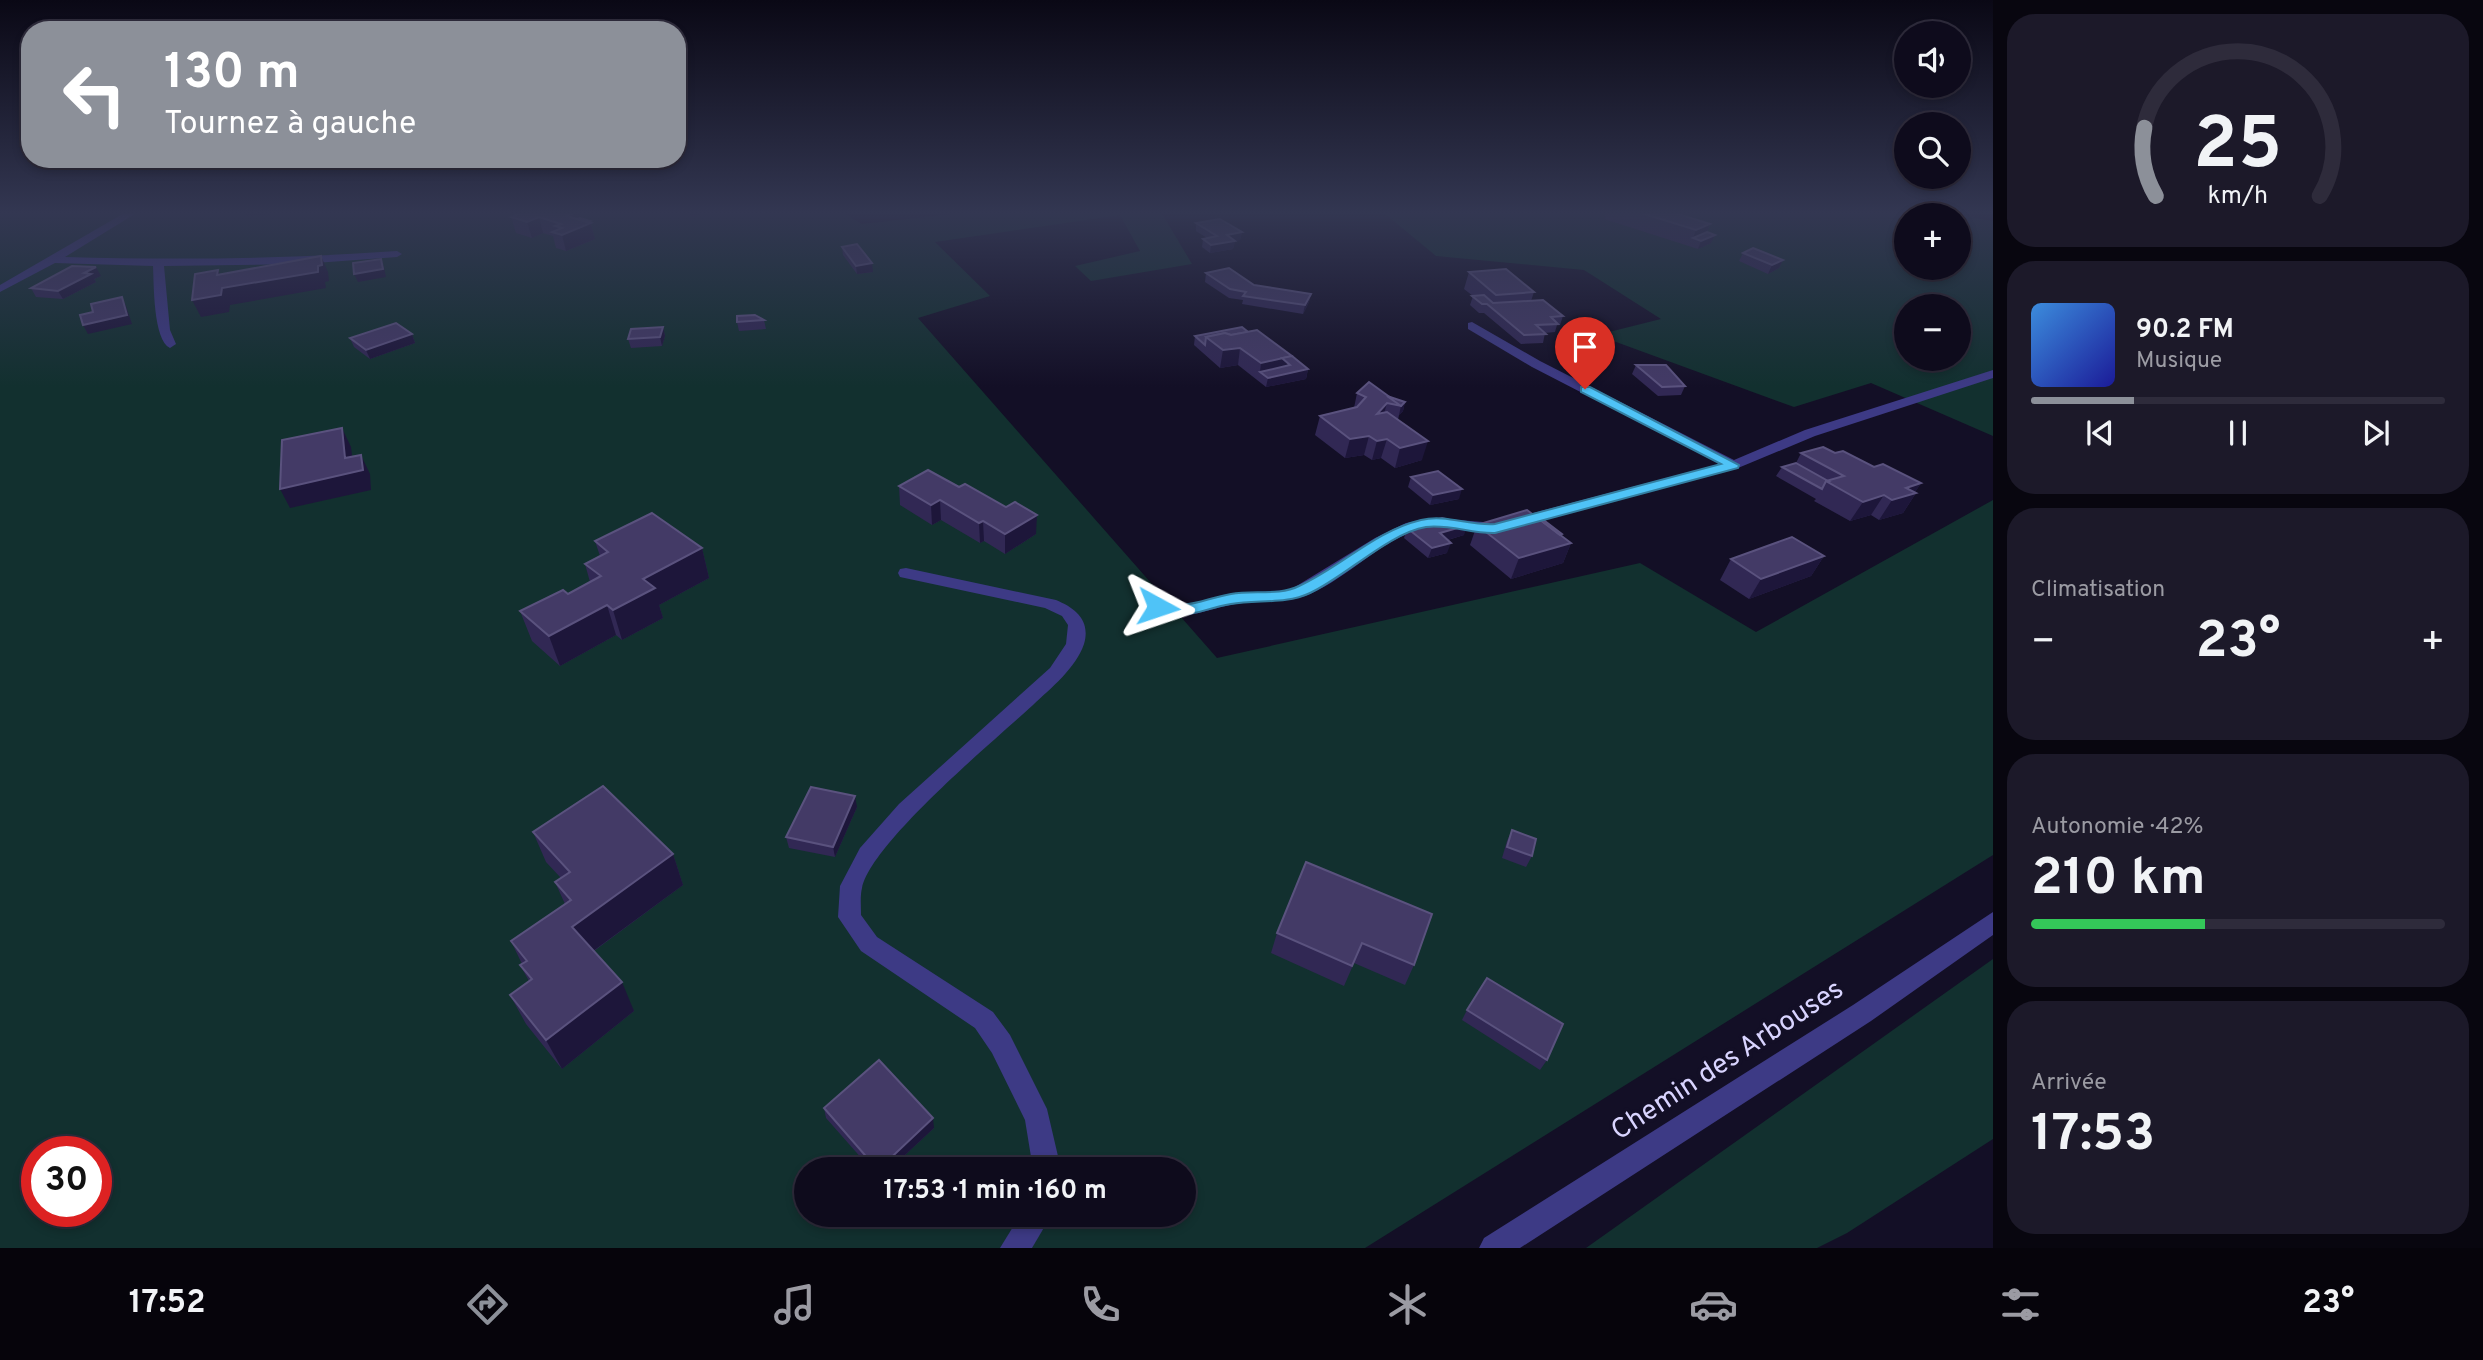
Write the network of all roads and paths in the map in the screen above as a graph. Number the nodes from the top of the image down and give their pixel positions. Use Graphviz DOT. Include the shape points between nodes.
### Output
graph roads {
  1 [pos="35,270"];
  2 [pos="159,270"];
  3 [pos="0,289"];
  4 [pos="1472,326"];
  5 [pos="170,344"];
  6 [pos="1993,374"];
  7 [pos="1733,465"];
  8 [pos="906,573"];
  9 [pos="1158,607"];
  10 [pos="1993,922"];
  11 [pos="1045,1157"];
  12 [pos="1029,1227"];
  13 [pos="1014,1248"];
  14 [pos="1494,1248"];
  1 -- 3 [label="street"];
  2 -- 5 [label="street" via="164,330"];
  4 -- 7 [label="street"];
  6 -- 7 [label="street" via="1810,433"];
  7 -- 9 [label="street" via="1495,528 1424,523 1402,531 1292,595 1231,599 1189,611"];
  8 -- 11 [label="street" via="1050,604 1068,612 1077,625 1075,644 1057,672 906,810 868,854 851,886 849,917 869,944 984,1020 1038,1118"];
  10 -- 14 [label="street, Chemin des Arbouses" via="1861,1013"];
  12 -- 13 [label="street"];
}
